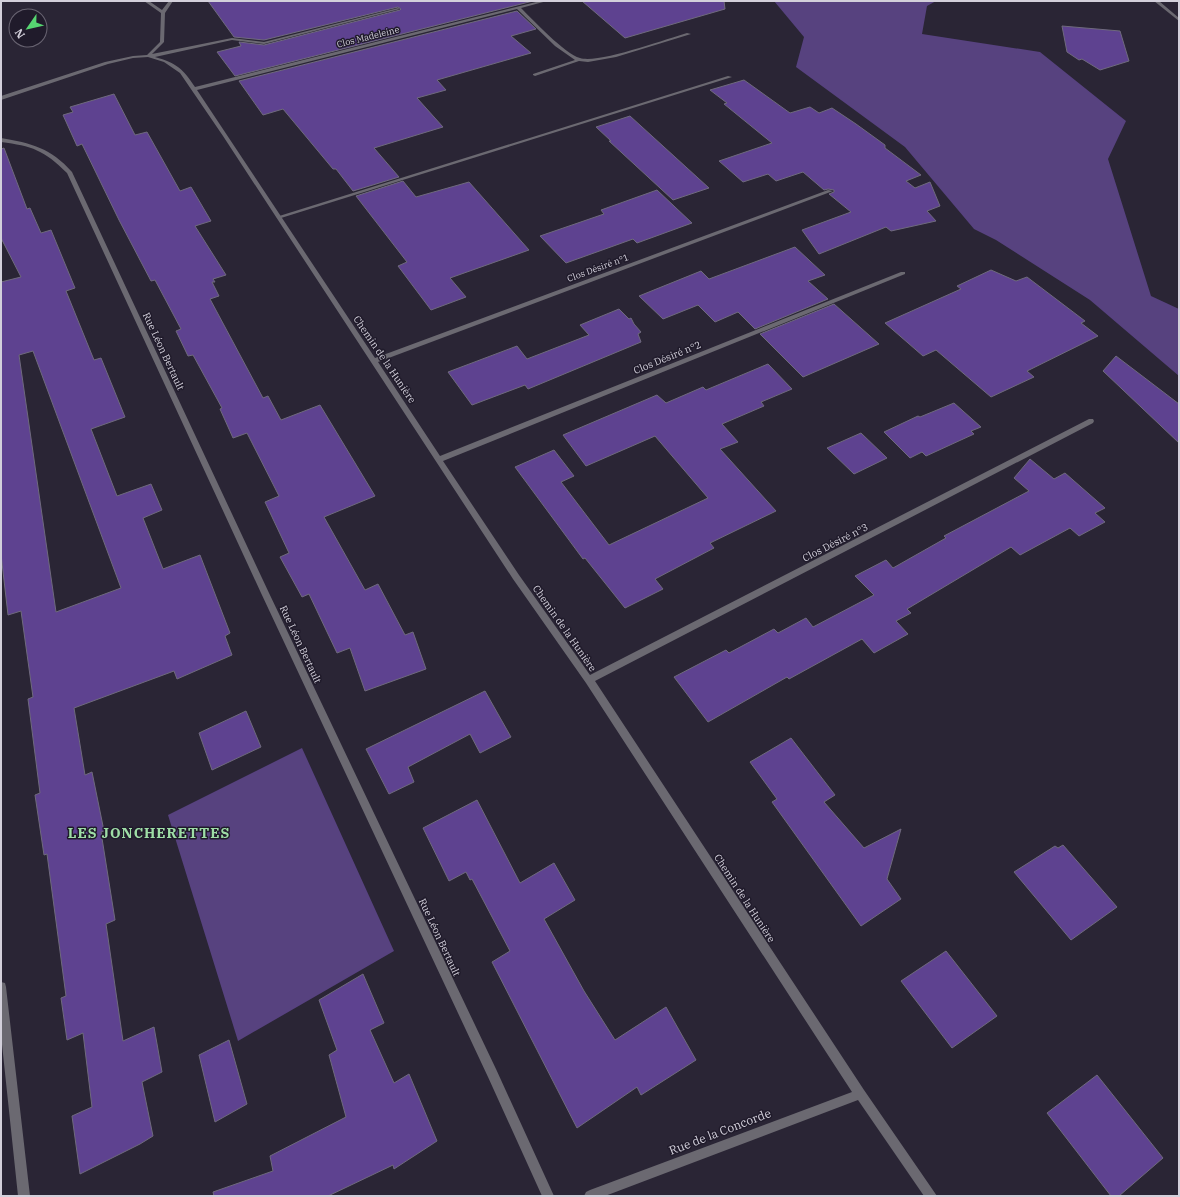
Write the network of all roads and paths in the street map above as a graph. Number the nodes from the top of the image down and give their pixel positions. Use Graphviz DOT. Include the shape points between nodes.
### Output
graph roads {
  1 [pos="146,1"];
  2 [pos="171,1"];
  3 [pos="545,1"];
  4 [pos="1156,1"];
  5 [pos="518,8"];
  6 [pos="398,9"];
  7 [pos="163,13"];
  8 [pos="1179,20"];
  9 [pos="688,34"];
  10 [pos="148,56"];
  11 [pos="579,60"];
  12 [pos="535,75"];
  13 [pos="730,77"];
  14 [pos="194,89"];
  15 [pos="1,98"];
  16 [pos="1,140"];
  17 [pos="830,191"];
  18 [pos="279,217"];
  19 [pos="903,273"];
  20 [pos="373,361"];
  21 [pos="1091,421"];
  22 [pos="438,460"];
  23 [pos="589,680"];
  24 [pos="1,987"];
  25 [pos="860,1094"];
  26 [pos="24,1196"];
  27 [pos="548,1196"];
  28 [pos="590,1196"];
  29 [pos="931,1196"];
  1 -- 7 [label="street"];
  2 -- 7 [label="street"];
  3 -- 5 [label="street, Clos Madeleine"];
  4 -- 8 [label="street"];
  5 -- 11 [label="street" via="568,54"];
  5 -- 14 [label="street, Clos Madeleine"];
  6 -- 10 [label="street" via="264,43 232,39"];
  7 -- 10 [label="street" via="162,42"];
  9 -- 11 [label="street" via="601,59"];
  10 -- 14 [label="street, Chemin de la Hunière" via="166,61 182,72"];
  10 -- 15 [label="street" via="107,63"];
  11 -- 12 [label="street"];
  13 -- 18 [label="street"];
  14 -- 18 [label="street, Chemin de la Hunière"];
  16 -- 27 [label="street, Rue Léon Bertault" via="33,145 55,157 69,172"];
  17 -- 20 [label="street, Clos Désiré n°1"];
  18 -- 20 [label="street, Chemin de la Hunière"];
  19 -- 22 [label="street, Clos Désiré n°2"];
  20 -- 22 [label="street, Chemin de la Hunière"];
  21 -- 23 [label="street, Clos Désiré n°3"];
  22 -- 23 [label="street, Chemin de la Hunière"];
  23 -- 25 [label="street, Chemin de la Hunière"];
  24 -- 26 [label="street"];
  25 -- 28 [label="street, Rue de la Concorde"];
  25 -- 29 [label="street, Chemin de la Hunière"];
}
